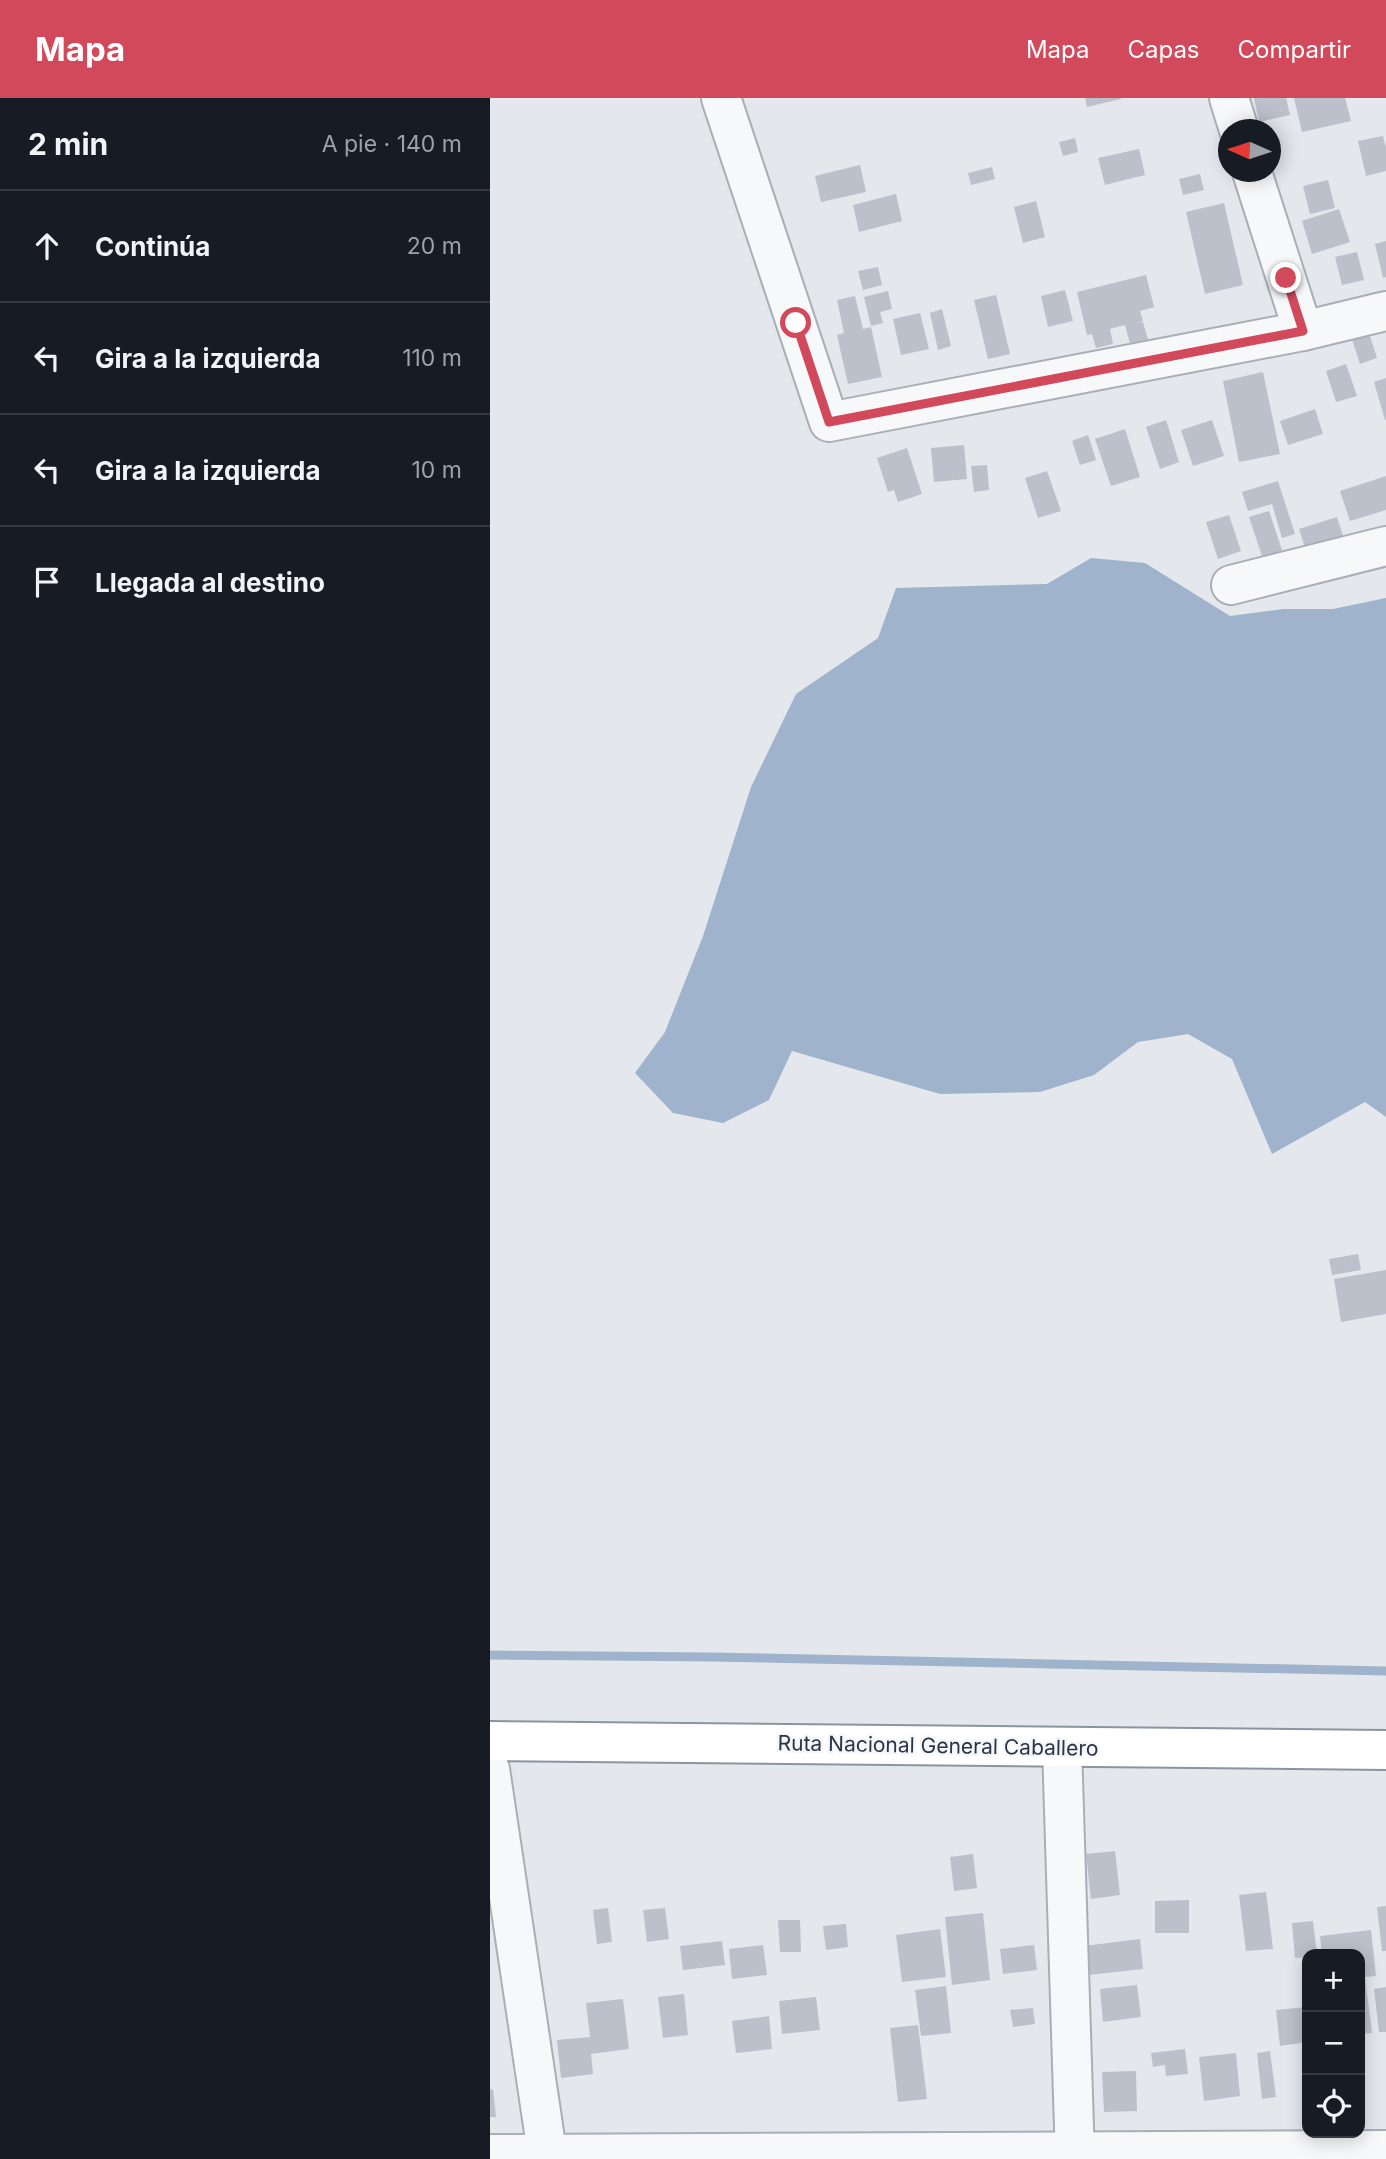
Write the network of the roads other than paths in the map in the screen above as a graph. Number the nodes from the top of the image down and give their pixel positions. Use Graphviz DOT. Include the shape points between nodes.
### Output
graph roads {
  1 [pos="721,98"];
  2 [pos="1229,98"];
  3 [pos="1236,119"];
  4 [pos="1255,182"];
  5 [pos="1386,311"];
  6 [pos="1303,331"];
  7 [pos="1386,546"];
  8 [pos="1231,585"];
  9 [pos="490,1741"];
  10 [pos="1062,1747"];
  11 [pos="1386,1750"];
  12 [pos="490,1769"];
  13 [pos="1386,2150"];
  14 [pos="490,2154"];
  15 [pos="547,2156"];
  16 [pos="1074,2156"];
  1 -- 6 [label="street" via="829,422"];
  2 -- 3 [label="street"];
  4 -- 6 [label="street"];
  5 -- 6 [label="street"];
  7 -- 8 [label="street"];
  9 -- 10 [label="highway, Ruta Nacional General Caballero"];
  10 -- 11 [label="highway, Ruta Nacional General Caballero"];
  10 -- 16 [label="street"];
  12 -- 15 [label="street"];
  13 -- 16 [label="street"];
  14 -- 15 [label="street"];
  15 -- 16 [label="street"];
}
